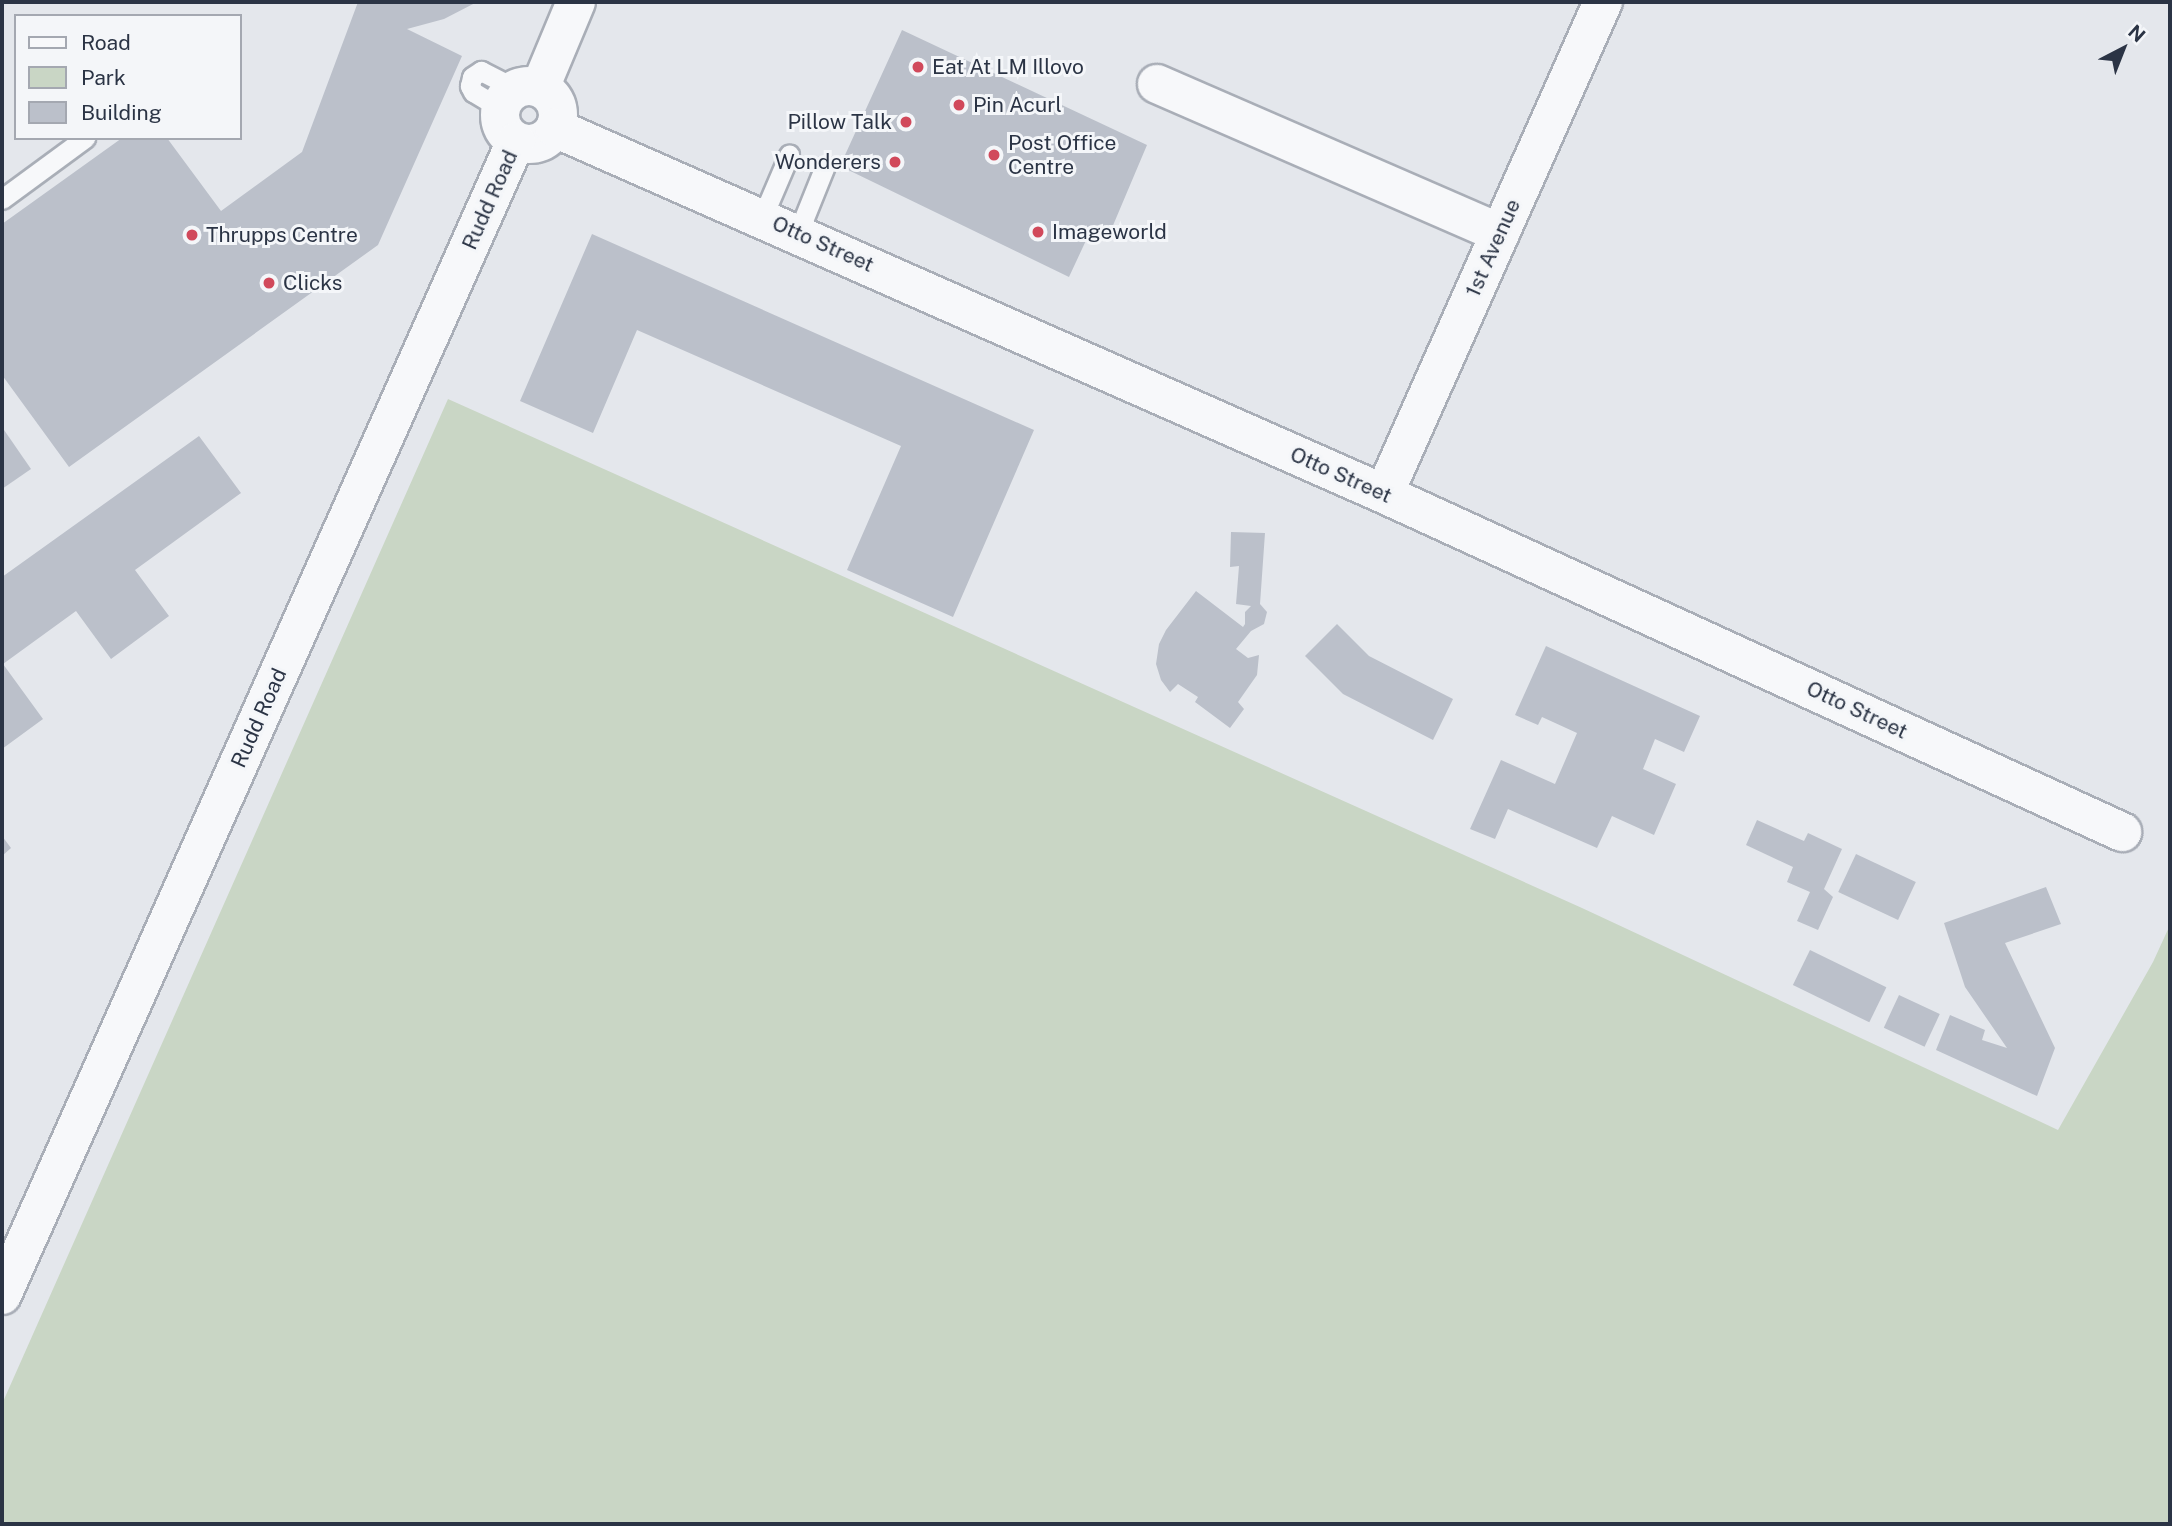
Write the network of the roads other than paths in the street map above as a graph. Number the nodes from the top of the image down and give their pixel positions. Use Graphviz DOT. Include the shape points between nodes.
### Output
graph roads {
  1 [pos="576,2"];
  2 [pos="1603,2"];
  3 [pos="1157,84"];
  4 [pos="518,107"];
  5 [pos="82,140"];
  6 [pos="789,155"];
  7 [pos="825,166"];
  8 [pos="2,199"];
  9 [pos="761,218"];
  10 [pos="798,233"];
  11 [pos="1500,233"];
  12 [pos="1384,494"];
  13 [pos="2122,832"];
  14 [pos="2,1295"];
  1 -- 4 [label="street, Rudd Road"];
  2 -- 11 [label="street, 1st Avenue"];
  3 -- 11 [label="street"];
  4 -- 9 [label="street, Otto Street" via="554,100 555,128"];
  4 -- 14 [label="street, Rudd Road"];
  5 -- 8 [label="lane"];
  6 -- 9 [label="lane"];
  7 -- 10 [label="lane"];
  9 -- 10 [label="street, Otto Street"];
  10 -- 12 [label="street, Otto Street"];
  11 -- 12 [label="street, 1st Avenue"];
  12 -- 13 [label="street, Otto Street"];
}
